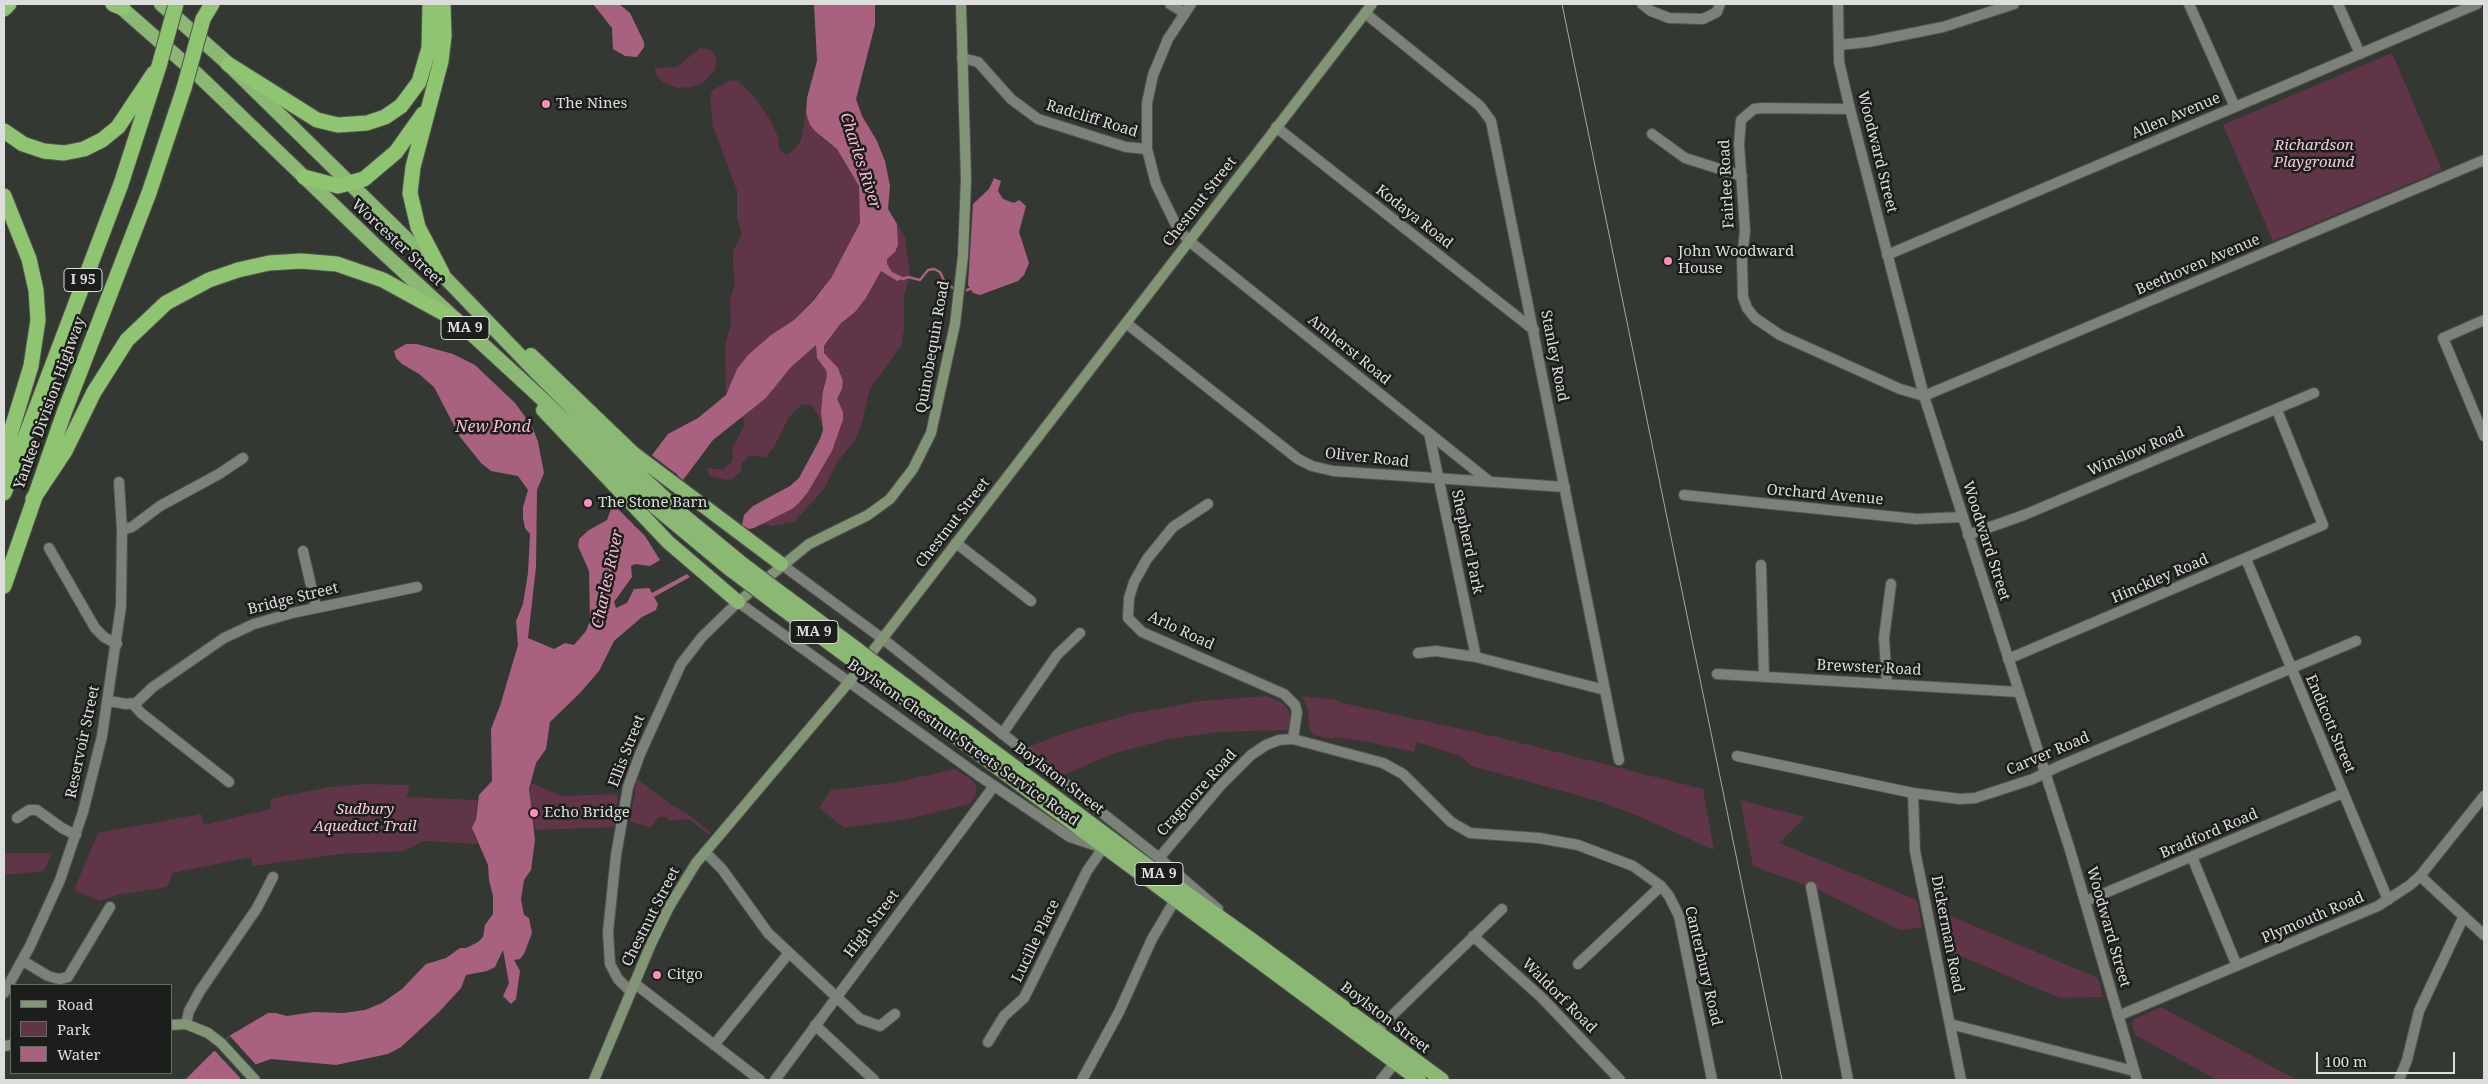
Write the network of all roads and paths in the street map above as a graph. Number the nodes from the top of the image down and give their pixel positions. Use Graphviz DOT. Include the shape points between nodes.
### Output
graph roads {
  1 [pos="9,4"];
  2 [pos="161,4"];
  3 [pos="176,4"];
  4 [pos="206,4"];
  5 [pos="212,4"];
  6 [pos="430,4"];
  7 [pos="444,4"];
  8 [pos="961,4"];
  9 [pos="1170,4"];
  10 [pos="1191,4"];
  11 [pos="1372,4"];
  12 [pos="1642,4"];
  13 [pos="1720,4"];
  14 [pos="1838,4"];
  15 [pos="2014,4"];
  16 [pos="2189,4"];
  17 [pos="2338,4"];
  18 [pos="2477,4"];
  19 [pos="118,5"];
  20 [pos="4,9"];
  21 [pos="1185,13"];
  22 [pos="1365,13"];
  23 [pos="203,19"];
  24 [pos="1839,45"];
  25 [pos="2360,54"];
  26 [pos="962,58"];
  27 [pos="228,64"];
  28 [pos="159,66"];
  29 [pos="428,107"];
  30 [pos="2235,107"];
  31 [pos="1850,109"];
  32 [pos="1276,128"];
  33 [pos="4,130"];
  34 [pos="1652,134"];
  35 [pos="1147,149"];
  36 [pos="2484,160"];
  37 [pos="1742,176"];
  38 [pos="304,178"];
  39 [pos="351,184"];
  40 [pos="4,196"];
  41 [pos="1189,241"];
  42 [pos="1887,255"];
  43 [pos="442,274"];
  44 [pos="456,320"];
  45 [pos="2484,320"];
  46 [pos="1126,323"];
  47 [pos="1534,330"];
  48 [pos="2314,393"];
  49 [pos="1924,396"];
  50 [pos="2277,410"];
  51 [pos="1429,434"];
  52 [pos="2484,436"];
  53 [pos="243,458"];
  54 [pos="629,474"];
  55 [pos="1438,479"];
  56 [pos="119,482"];
  57 [pos="1490,482"];
  58 [pos="1565,487"];
  59 [pos="4,492"];
  60 [pos="1684,495"];
  61 [pos="33,499"];
  62 [pos="658,501"];
  63 [pos="1208,504"];
  64 [pos="1963,517"];
  65 [pos="122,530"];
  66 [pos="1968,535"];
  67 [pos="956,543"];
  68 [pos="49,548"];
  69 [pos="303,551"];
  70 [pos="2246,559"];
  71 [pos="781,564"];
  72 [pos="1761,565"];
  73 [pos="1891,584"];
  74 [pos="4,586"];
  75 [pos="418,587"];
  76 [pos="1031,601"];
  77 [pos="738,602"];
  78 [pos="316,607"];
  79 [pos="1080,633"];
  80 [pos="883,639"];
  81 [pos="2356,641"];
  82 [pos="117,644"];
  83 [pos="1418,653"];
  84 [pos="1476,657"];
  85 [pos="2008,659"];
  86 [pos="2291,668"];
  87 [pos="874,669"];
  88 [pos="1717,674"];
  89 [pos="1764,677"];
  90 [pos="849,682"];
  91 [pos="1887,684"];
  92 [pos="1605,690"];
  93 [pos="2019,692"];
  94 [pos="109,701"];
  95 [pos="133,704"];
  96 [pos="1002,734"];
  97 [pos="1293,740"];
  98 [pos="1737,756"];
  99 [pos="1619,760"];
  100 [pos="2045,773"];
  101 [pos="230,782"];
  102 [pos="994,786"];
  103 [pos="1914,793"];
  104 [pos="2343,793"];
  105 [pos="2484,796"];
  106 [pos="17,818"];
  107 [pos="76,835"];
  108 [pos="1103,848"];
  109 [pos="1586,848"];
  110 [pos="705,852"];
  111 [pos="2192,857"];
  112 [pos="1159,858"];
  113 [pos="2420,876"];
  114 [pos="273,877"];
  115 [pos="1661,886"];
  116 [pos="1811,887"];
  117 [pos="1175,900"];
  118 [pos="2388,900"];
  119 [pos="2086,901"];
  120 [pos="110,907"];
  121 [pos="1502,909"];
  122 [pos="2464,916"];
  123 [pos="2484,935"];
  124 [pos="1473,936"];
  125 [pos="1252,940"];
  126 [pos="789,953"];
  127 [pos="23,960"];
  128 [pos="1578,964"];
  129 [pos="2238,966"];
  130 [pos="632,987"];
  131 [pos="4,993"];
  132 [pos="836,997"];
  133 [pos="895,1014"];
  134 [pos="2118,1016"];
  135 [pos="186,1024"];
  136 [pos="815,1024"];
  137 [pos="1950,1024"];
  138 [pos="172,1025"];
  139 [pos="1376,1031"];
  140 [pos="988,1042"];
  141 [pos="714,1045"];
  142 [pos="1395,1063"];
  143 [pos="2136,1076"];
  144 [pos="254,1079"];
  145 [pos="594,1080"];
  146 [pos="760,1080"];
  147 [pos="775,1080"];
  148 [pos="874,1080"];
  149 [pos="1083,1080"];
  150 [pos="1381,1080"];
  151 [pos="1418,1080"];
  152 [pos="1442,1080"];
  153 [pos="1620,1080"];
  154 [pos="1712,1080"];
  155 [pos="1848,1080"];
  156 [pos="1961,1080"];
  157 [pos="2399,1080"];
  1 -- 20 [label="highway"];
  2 -- 27 [label="highway, Worcester Street / MA 9"];
  3 -- 28 [label="highway, Yankee Division Highway / I 95, bridge"];
  4 -- 23 [label="highway, Yankee Division Highway / I 95"];
  5 -- 23 [label="highway"];
  6 -- 27 [label="highway" via="429,48 419,82 401,106 368,123 343,126 316,120"];
  7 -- 29 [label="highway" via="442,52"];
  8 -- 26 [label="main road, Quinobequin Road"];
  9 -- 21 [label="street"];
  10 -- 21 [label="street, Amherst Road"];
  11 -- 22 [label="main road, Chestnut Street"];
  12 -- 13 [label="street" via="1669,18 1703,19 1717,12"];
  14 -- 24 [label="street, Woodward Street"];
  15 -- 24 [label="street" via="1943,27"];
  16 -- 30 [label="street"];
  17 -- 25 [label="street"];
  18 -- 25 [label="street, Allen Avenue"];
  19 -- 38 [label="highway, Worcester Street / MA 9" via="198,75"];
  21 -- 35 [label="street, Amherst Road" via="1163,48 1153,75 1146,116"];
  22 -- 32 [label="main road, Chestnut Street"];
  22 -- 47 [label="street, Stanley Road" via="1480,106 1491,121"];
  23 -- 61 [label="highway, Yankee Division Highway / I 95, bridge" via="149,193"];
  24 -- 31 [label="street, Woodward Street" via="1839,62"];
  25 -- 30 [label="street, Allen Avenue"];
  26 -- 35 [label="street, Radcliff Road" via="978,62 1011,99 1038,118 1126,147"];
  26 -- 71 [label="main road, Quinobequin Road" via="966,179 961,284 932,433 908,477 883,505 816,539"];
  27 -- 39 [label="highway, Worcester Street / MA 9"];
  28 -- 33 [label="highway" via="122,122 90,146 70,152 44,151 23,144"];
  28 -- 59 [label="highway, Yankee Division Highway / I 95" via="121,184"];
  29 -- 39 [label="highway" via="389,158 368,177"];
  29 -- 43 [label="highway" via="412,175 411,200 420,234"];
  30 -- 42 [label="street, Allen Avenue"];
  31 -- 37 [label="street, Fairlee Road" via="1763,108 1748,113 1741,120 1739,131"];
  31 -- 42 [label="street, Woodward Street"];
  32 -- 41 [label="main road, Chestnut Street"];
  32 -- 47 [label="street, Kodaya Road"];
  34 -- 37 [label="street" via="1685,158"];
  35 -- 41 [label="street, Amherst Road" via="1156,184 1178,227"];
  36 -- 49 [label="street, Beethoven Avenue"];
  37 -- 49 [label="street, Fairlee Road" via="1745,230 1741,285 1747,308 1755,318 1780,335 1875,379"];
  38 -- 39 [label="highway" via="335,186"];
  38 -- 44 [label="highway, Worcester Street / MA 9"];
  39 -- 43 [label="highway, Worcester Street / MA 9"];
  40 -- 59 [label="highway" via="32,267 38,320 31,366 9,438"];
  41 -- 46 [label="main road, Chestnut Street"];
  41 -- 51 [label="street, Amherst Road"];
  42 -- 49 [label="street, Woodward Street"];
  43 -- 54 [label="highway, Worcester Street / MA 9"];
  44 -- 54 [label="highway, Worcester Street / MA 9" via="509,368 552,420"];
  44 -- 61 [label="highway" via="383,280 337,264 269,263 209,280 166,304 128,340 94,392 65,451"];
  45 -- 52 [label="street" via="2443,338"];
  46 -- 55 [label="street, Oliver Road" via="1305,463 1333,471"];
  46 -- 67 [label="main road, Chestnut Street"];
  47 -- 58 [label="street, Stanley Road"];
  48 -- 50 [label="street, Winslow Road"];
  49 -- 64 [label="street, Woodward Street"];
  50 -- 66 [label="street, Winslow Road"];
  50 -- 70 [label="street, Hinckley Road" via="2323,525"];
  51 -- 55 [label="street, Shepherd Park"];
  51 -- 57 [label="street, Amherst Road"];
  53 -- 65 [label="street" via="160,506 132,527"];
  54 -- 62 [label="highway, Worcester Street / MA 9"];
  54 -- 71 [label="highway" via="672,482"];
  54 -- 77 [label="highway" via="645,518 680,553"];
  55 -- 57 [label="street, Oliver Road"];
  55 -- 84 [label="street, Shepherd Park"];
  56 -- 65 [label="street, Reservoir Street"];
  57 -- 58 [label="street, Oliver Road"];
  58 -- 92 [label="street, Stanley Road"];
  60 -- 64 [label="street, Orchard Avenue" via="1916,519"];
  61 -- 74 [label="highway, Yankee Division Highway / I 95"];
  62 -- 87 [label="highway, Boylston Street / MA 9, bridge" via="736,566"];
  63 -- 97 [label="street, Arlo Road" via="1173,527 1147,559 1131,590 1128,618 1142,632 1290,698 1297,712"];
  64 -- 66 [label="street, Woodward Street"];
  65 -- 82 [label="street, Reservoir Street" via="122,593"];
  66 -- 85 [label="street, Woodward Street"];
  67 -- 76 [label="street"];
  67 -- 80 [label="main road, Chestnut Street"];
  68 -- 82 [label="street" via="92,623 104,637"];
  69 -- 78 [label="street"];
  70 -- 85 [label="street, Hinckley Road"];
  70 -- 86 [label="street, Endicott Street"];
  71 -- 77 [label="main road, Quinobequin Road"];
  71 -- 80 [label="street, Boylston-Chestnut Streets Service Road"];
  72 -- 89 [label="street"];
  73 -- 91 [label="street" via="1884,638"];
  75 -- 78 [label="street, Bridge Street"];
  77 -- 90 [label="street, Boylston-Chestnut Streets Service Road"];
  77 -- 130 [label="street, Ellis Street" via="702,637 677,671 628,787 615,862 608,932 610,964 618,979"];
  78 -- 95 [label="street, Bridge Street" via="262,621 231,634 153,686"];
  79 -- 96 [label="street" via="1057,655"];
  80 -- 90 [label="main road, Chestnut Street"];
  80 -- 96 [label="street, Boylston-Chestnut Streets Service Road"];
  81 -- 86 [label="street, Carver Road"];
  82 -- 94 [label="street, Reservoir Street"];
  83 -- 84 [label="street" via="1447,652"];
  84 -- 92 [label="street"];
  85 -- 93 [label="street, Woodward Street"];
  86 -- 100 [label="street, Carver Road"];
  86 -- 104 [label="street, Endicott Street"];
  87 -- 108 [label="highway, Boylston Street / MA 9"];
  87 -- 125 [label="highway, Boylston Street / MA 9"];
  88 -- 89 [label="street, Brewster Road"];
  89 -- 91 [label="street, Brewster Road"];
  90 -- 102 [label="street, Boylston-Chestnut Streets Service Road"];
  90 -- 110 [label="main road, Chestnut Street"];
  91 -- 93 [label="street, Brewster Road"];
  92 -- 99 [label="street, Stanley Road"];
  93 -- 100 [label="street, Woodward Street"];
  94 -- 95 [label="street"];
  94 -- 107 [label="street, Reservoir Street"];
  95 -- 101 [label="street"];
  96 -- 112 [label="street, Boylston-Chestnut Streets Service Road"];
  97 -- 109 [label="street, Cragmore Road" via="1374,760 1393,768 1411,781 1451,822 1470,833 1539,838"];
  97 -- 112 [label="street, Cragmore Road" via="1279,740 1251,755 1204,803"];
  98 -- 103 [label="street, Carver Road"];
  100 -- 103 [label="street, Carver Road" via="1975,798"];
  100 -- 119 [label="street, Woodward Street"];
  102 -- 108 [label="street, Boylston-Chestnut Streets Service Road" via="1070,837"];
  102 -- 132 [label="street, High Street"];
  103 -- 137 [label="street, Dickerman Road" via="1915,851"];
  104 -- 111 [label="street, Bradford Road"];
  104 -- 118 [label="street, Endicott Street"];
  105 -- 113 [label="street, Plymouth Road"];
  106 -- 107 [label="street" via="29,810 37,810"];
  107 -- 127 [label="street, Reservoir Street" via="54,894"];
  108 -- 117 [label="highway, Boylston Street / MA 9"];
  108 -- 140 [label="street, Lucille Place" via="1082,879 1024,998 1004,1016"];
  109 -- 115 [label="street, Canterbury Road" via="1633,866"];
  110 -- 126 [label="street" via="722,869 762,926"];
  110 -- 130 [label="main road, Chestnut Street" via="691,869 665,915"];
  111 -- 119 [label="street, Bradford Road"];
  111 -- 129 [label="street"];
  112 -- 125 [label="street, Boylston-Chestnut Streets Service Road"];
  113 -- 118 [label="street, Plymouth Road"];
  113 -- 122 [label="street"];
  114 -- 135 [label="street" via="257,908 188,1011"];
  115 -- 128 [label="street"];
  115 -- 154 [label="street, Canterbury Road" via="1679,916"];
  116 -- 155 [label="street"];
  117 -- 142 [label="highway, Boylston Street / MA 9"];
  117 -- 149 [label="street" via="1152,939"];
  118 -- 129 [label="street, Plymouth Road"];
  119 -- 134 [label="street, Woodward Street"];
  120 -- 127 [label="street" via="68,977 53,978"];
  121 -- 124 [label="street"];
  122 -- 123 [label="street"];
  122 -- 157 [label="street" via="2419,1011"];
  124 -- 139 [label="street"];
  124 -- 153 [label="street, Waldorf Road" via="1537,993"];
  125 -- 139 [label="highway, Boylston Street / MA 9"];
  126 -- 132 [label="street"];
  126 -- 141 [label="street"];
  127 -- 131 [label="street, Reservoir Street"];
  129 -- 134 [label="street, Plymouth Road"];
  130 -- 141 [label="street, Ellis Street"];
  130 -- 145 [label="main road, Chestnut Street"];
  132 -- 133 [label="street" via="860,1019 874,1025 886,1023"];
  132 -- 136 [label="street, High Street"];
  134 -- 143 [label="street, Woodward Street"];
  135 -- 138 [label="main road"];
  135 -- 144 [label="main road" via="221,1043"];
  136 -- 147 [label="street, High Street"];
  136 -- 148 [label="street"];
  137 -- 143 [label="street"];
  137 -- 156 [label="street, Dickerman Road"];
  139 -- 152 [label="highway, Boylston Street / MA 9"];
  141 -- 146 [label="street, Ellis Street"];
  142 -- 150 [label="street"];
  142 -- 151 [label="highway, Boylston Street / MA 9"];
}
